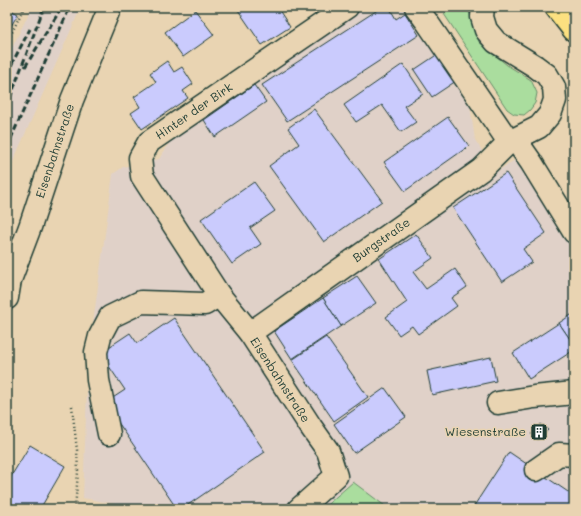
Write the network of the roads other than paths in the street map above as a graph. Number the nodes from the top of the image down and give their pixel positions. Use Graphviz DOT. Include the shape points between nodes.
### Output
graph roads {
  1 [pos="110,7"];
  2 [pos="347,7"];
  3 [pos="416,7"];
  4 [pos="483,7"];
  5 [pos="556,7"];
  6 [pos="574,30"];
  7 [pos="512,141"];
  8 [pos="574,232"];
  9 [pos="219,295"];
  10 [pos="7,298"];
  11 [pos="250,333"];
  12 [pos="574,393"];
  13 [pos="498,403"];
  14 [pos="109,434"];
  15 [pos="574,455"];
  16 [pos="536,470"];
  17 [pos="299,509"];
  1 -- 10 [label="street, Eisenbahnstraße" via="72,100 10,280"];
  2 -- 9 [label="street, Hinter der Birk" via="150,142 140,158 142,176"];
  3 -- 7 [label="street"];
  4 -- 7 [label="street, Burgstraße" via="482,17 486,30 496,42 547,75 554,87 555,100 550,114 539,127"];
  5 -- 6 [label="main road"];
  7 -- 8 [label="street" via="531,162"];
  7 -- 11 [label="street, Burgstraße" via="481,170"];
  9 -- 11 [label="street, Eisenbahnstraße"];
  9 -- 14 [label="street" via="205,304 141,302 110,317 100,336 96,352 98,380"];
  11 -- 17 [label="street, Eisenbahnstraße" via="328,451 336,476"];
  12 -- 13 [label="street"];
  15 -- 16 [label="street" via="559,454"];
}
